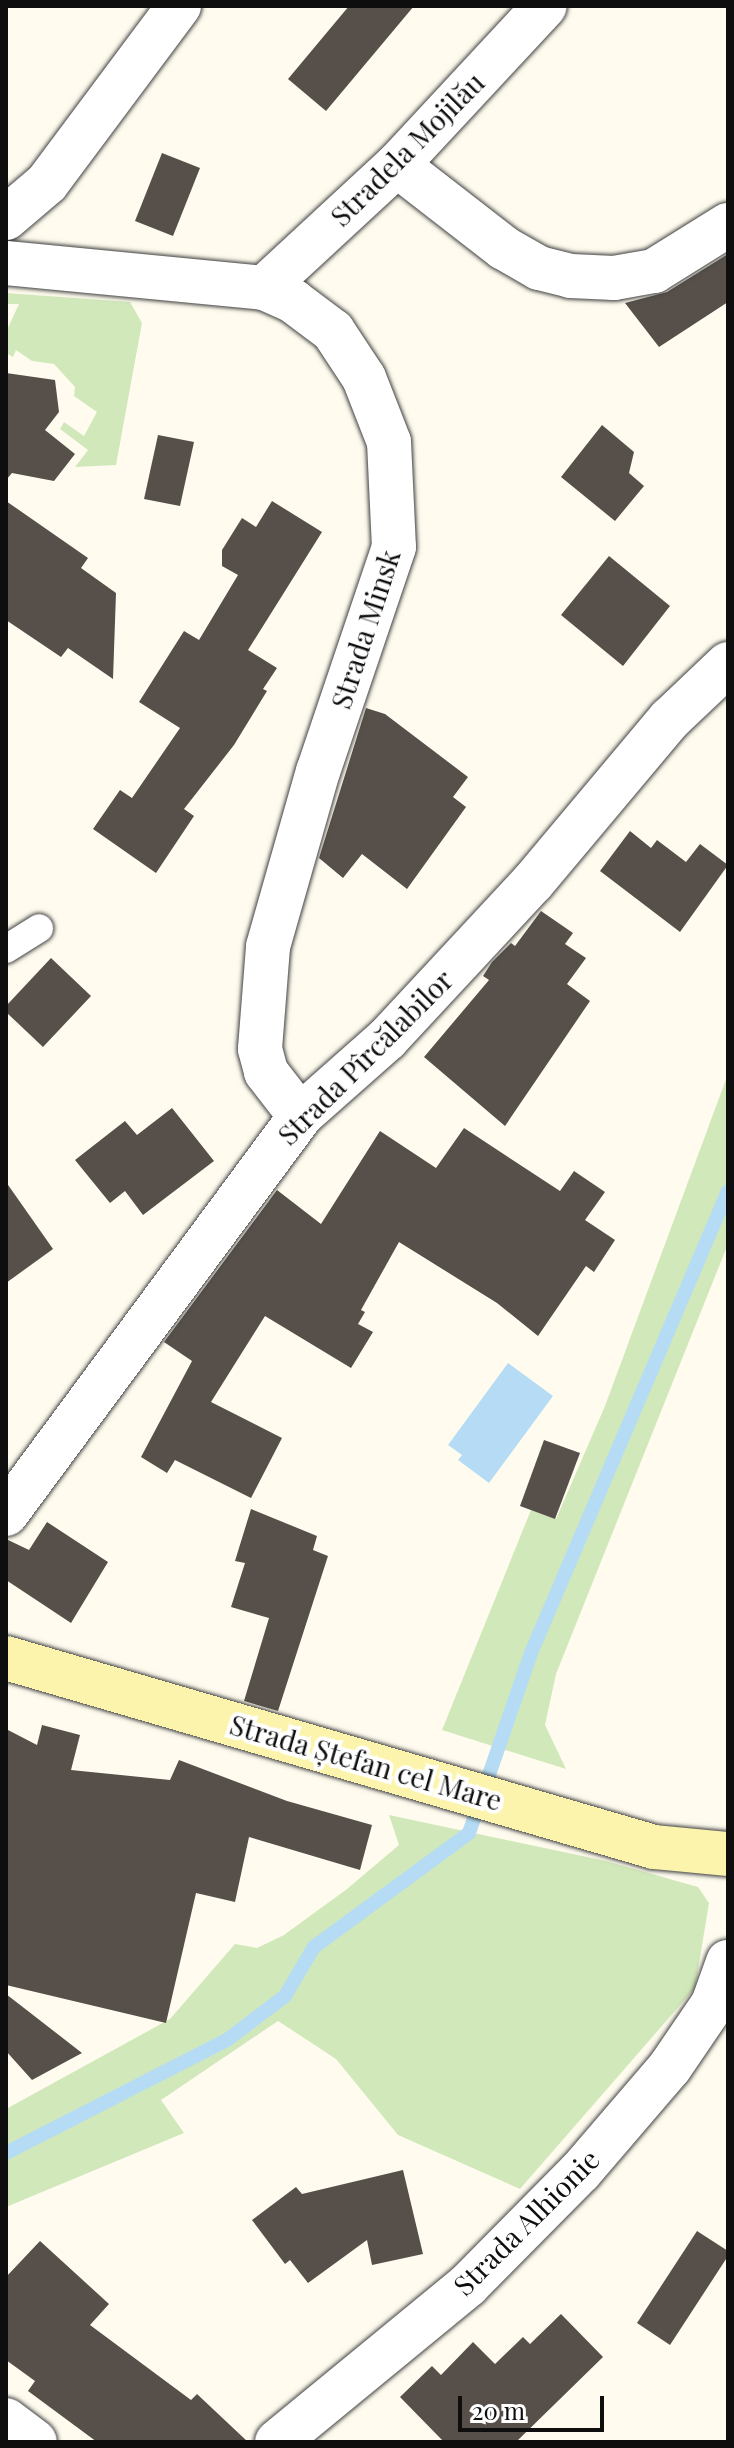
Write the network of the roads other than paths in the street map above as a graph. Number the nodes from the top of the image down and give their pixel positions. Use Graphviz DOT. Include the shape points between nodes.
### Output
graph roads {
  1 [pos="179,6"];
  2 [pos="545,6"];
  3 [pos="397,165"];
  4 [pos="6,218"];
  5 [pos="728,225"];
  6 [pos="6,263"];
  7 [pos="264,288"];
  8 [pos="728,664"];
  9 [pos="39,928"];
  10 [pos="6,949"];
  11 [pos="300,1116"];
  12 [pos="6,1514"];
  13 [pos="6,1658"];
  14 [pos="728,1854"];
  15 [pos="728,1962"];
  16 [pos="6,2420"];
  17 [pos="35,2442"];
  18 [pos="277,2442"];
  1 -- 4 [label="street" via="47,183"];
  2 -- 3 [label="street, Stradela Mojilău"];
  3 -- 5 [label="street" via="504,248 539,268 571,276 614,278 654,271"];
  3 -- 7 [label="street, Stradela Mojilău"];
  6 -- 7 [label="street, Strada Minsk"];
  7 -- 11 [label="street, Strada Minsk" via="293,301 333,331 364,378 389,442 395,501 394,547 318,771 268,947 260,1049 266,1072"];
  8 -- 11 [label="street, Strada Pîrcălabilor" via="670,719 533,882 387,1039"];
  9 -- 10 [label="lane"];
  11 -- 12 [label="street, Strada Pîrcălabilor"];
  13 -- 14 [label="main road, Strada Ștefan cel Mare" via="654,1847"];
  15 -- 18 [label="street, Strada Alhionie" via="713,2004 670,2067 580,2172 468,2285"];
  16 -- 17 [label="street"];
}
